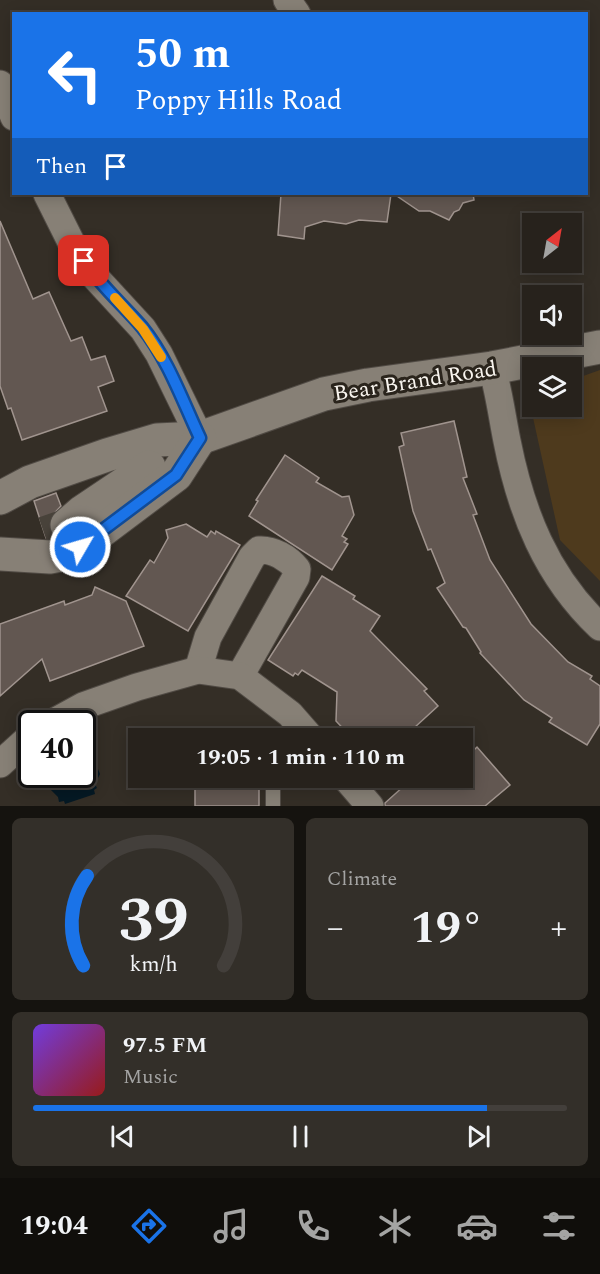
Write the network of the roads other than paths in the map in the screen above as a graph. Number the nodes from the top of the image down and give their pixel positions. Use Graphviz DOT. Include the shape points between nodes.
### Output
graph roads {
  1 [pos="286,0"];
  2 [pos="295,12"];
  3 [pos="0,84"];
  4 [pos="12,112"];
  5 [pos="48,195"];
  6 [pos="600,347"];
  7 [pos="492,368"];
  8 [pos="200,438"];
  9 [pos="60,471"];
  10 [pos="0,498"];
  11 [pos="72,526"];
  12 [pos="0,532"];
  13 [pos="0,554"];
  14 [pos="600,627"];
  15 [pos="198,670"];
  16 [pos="240,675"];
  17 [pos="76,710"];
  18 [pos="297,728"];
  19 [pos="18,748"];
  20 [pos="0,764"];
  21 [pos="273,788"];
  22 [pos="354,788"];
  23 [pos="273,806"];
  24 [pos="370,806"];
  1 -- 2 [label="street"];
  3 -- 4 [label="street"];
  5 -- 8 [label="street" via="72,244 159,354"];
  6 -- 7 [label="street, Bear Brand Road"];
  7 -- 8 [label="street, Bear Brand Road" via="324,394"];
  7 -- 14 [label="street" via="523,504 542,552 567,592"];
  8 -- 9 [label="street, Bear Brand Road" via="157,440"];
  8 -- 11 [label="street" via="176,475"];
  9 -- 10 [label="street, Bear Brand Road"];
  9 -- 11 [label="street"];
  11 -- 12 [label="street"];
  11 -- 13 [label="street" via="72,553"];
  15 -- 16 [label="street"];
  15 -- 16 [label="street" via="208,637 252,557 259,550 268,549 292,563 297,569 296,577"];
  15 -- 17 [label="street"];
  16 -- 18 [label="street" via="291,714"];
  19 -- 20 [label="street"];
  21 -- 23 [label="lane"];
  22 -- 24 [label="street"];
}
